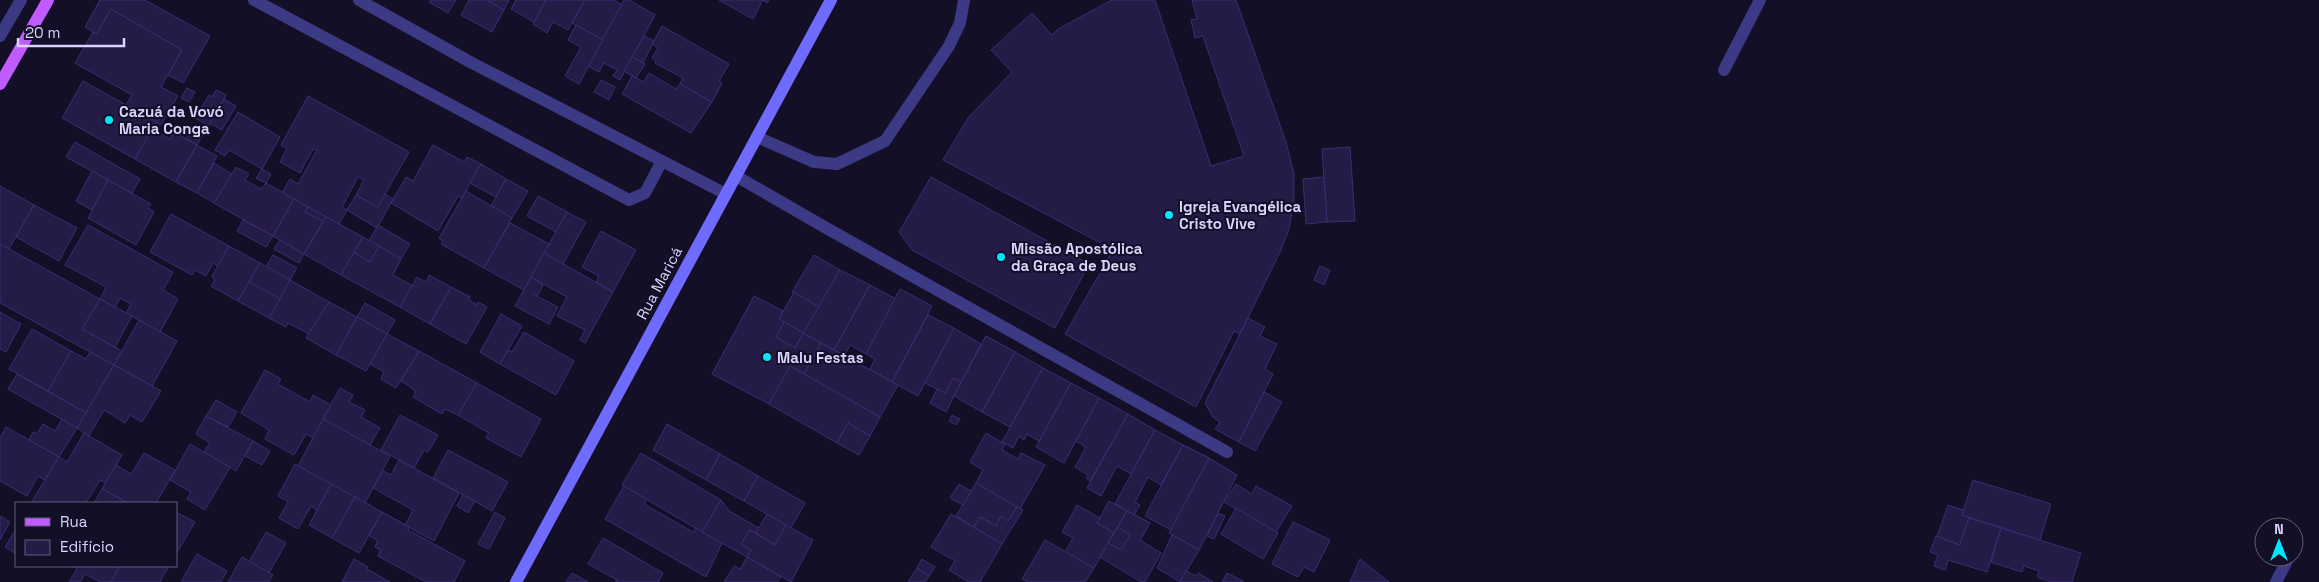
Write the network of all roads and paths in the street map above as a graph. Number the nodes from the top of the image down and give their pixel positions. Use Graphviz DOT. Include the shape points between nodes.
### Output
graph roads {
  1 [pos="21,0"];
  2 [pos="48,0"];
  3 [pos="254,0"];
  4 [pos="359,0"];
  5 [pos="831,0"];
  6 [pos="964,0"];
  7 [pos="1760,0"];
  8 [pos="0,36"];
  9 [pos="1724,70"];
  10 [pos="0,84"];
  11 [pos="757,137"];
  12 [pos="662,161"];
  13 [pos="736,176"];
  14 [pos="726,194"];
  15 [pos="1227,452"];
  16 [pos="2284,567"];
  17 [pos="516,582"];
  18 [pos="2276,582"];
  1 -- 8 [label="street"];
  2 -- 10 [label="main road"];
  3 -- 12 [label="street" via="629,200 645,193"];
  4 -- 12 [label="street" via="472,63"];
  5 -- 11 [label="street, Rua Maricá"];
  6 -- 11 [label="street" via="960,23 949,46 885,141 837,164 814,162"];
  7 -- 9 [label="street"];
  11 -- 13 [label="street, Rua Maricá"];
  12 -- 14 [label="street"];
  13 -- 14 [label="street, Rua Maricá"];
  13 -- 15 [label="street"];
  14 -- 17 [label="street, Rua Maricá"];
  16 -- 18 [label="street"];
}
